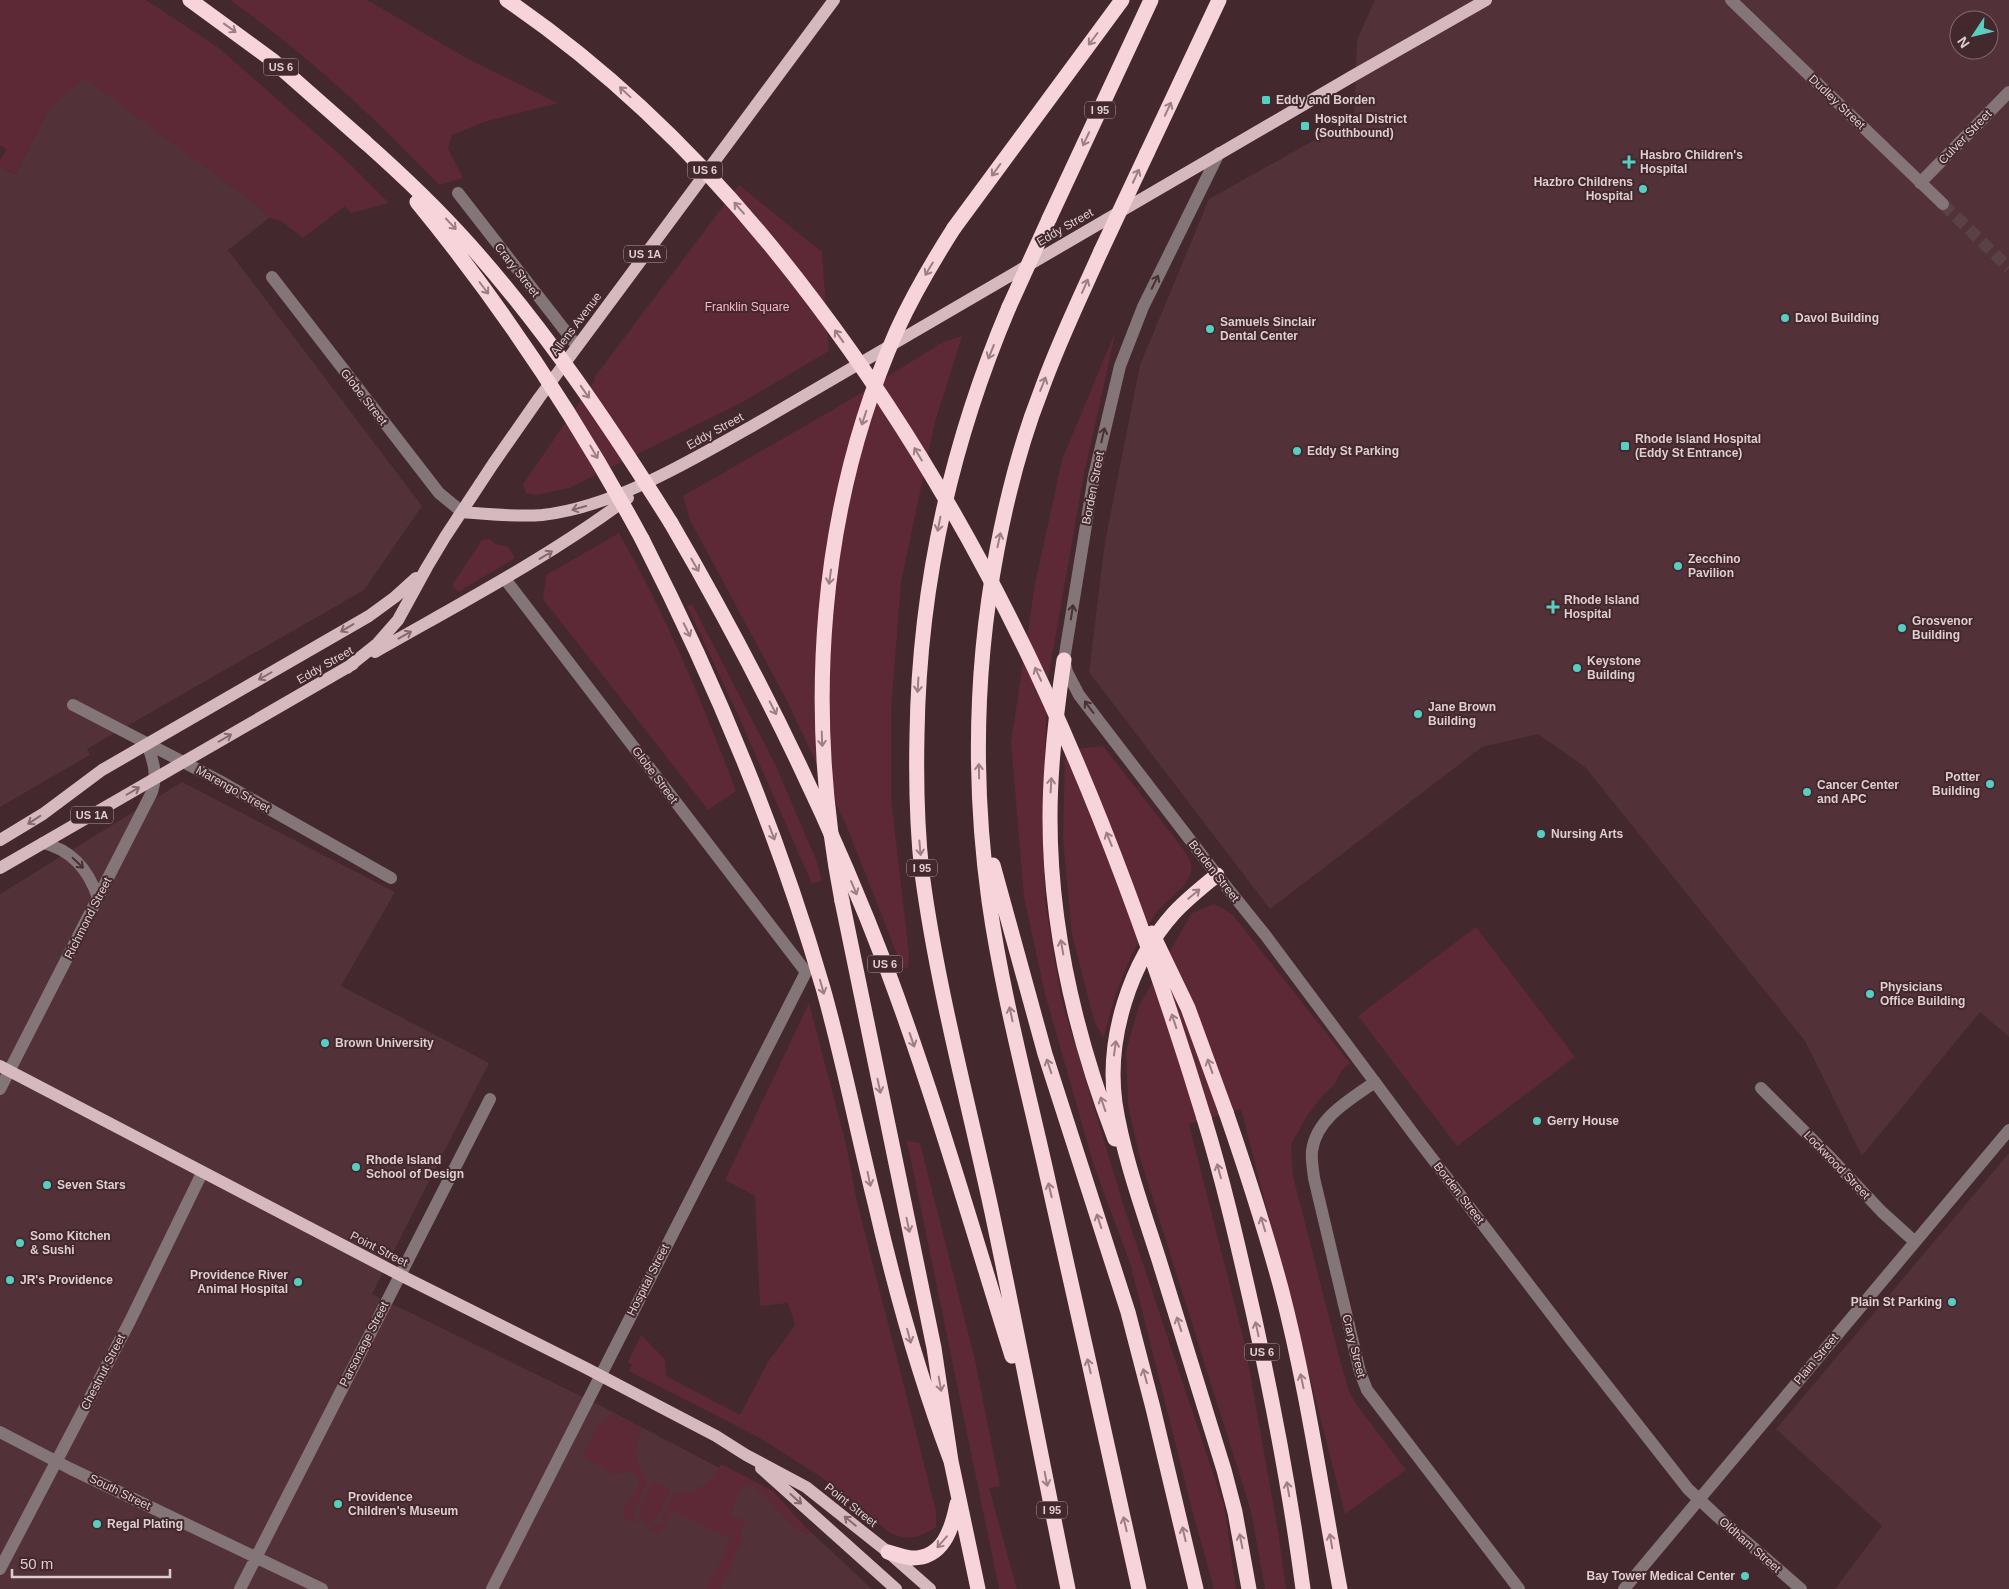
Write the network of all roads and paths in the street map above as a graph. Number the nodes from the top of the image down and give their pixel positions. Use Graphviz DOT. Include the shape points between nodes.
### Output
graph roads {
  1 [pos="190,0"];
  2 [pos="507,0"];
  3 [pos="834,0"];
  4 [pos="1122,0"];
  5 [pos="1151,0"];
  6 [pos="1218,0"];
  7 [pos="1486,0"];
  8 [pos="1731,0"];
  9 [pos="2009,92"];
  10 [pos="365,142"];
  11 [pos="1219,153"];
  12 [pos="1920,183"];
  13 [pos="458,194"];
  14 [pos="1942,204"];
  15 [pos="272,277"];
  16 [pos="577,346"];
  17 [pos="657,476"];
  18 [pos="462,512"];
  19 [pos="427,567"];
  20 [pos="505,579"];
  21 [pos="1064,660"];
  22 [pos="347,668"];
  23 [pos="73,706"];
  24 [pos="147,744"];
  25 [pos="183,762"];
  26 [pos="155,779"];
  27 [pos="980,820"];
  28 [pos="0,840"];
  29 [pos="43,843"];
  30 [pos="0,868"];
  31 [pos="1217,875"];
  32 [pos="391,878"];
  33 [pos="1126,885"];
  34 [pos="98,898"];
  35 [pos="806,972"];
  36 [pos="5,1068"];
  37 [pos="1376,1082"];
  38 [pos="1761,1088"];
  39 [pos="0,1089"];
  40 [pos="490,1099"];
  41 [pos="2009,1130"];
  42 [pos="202,1173"];
  43 [pos="1139,1199"];
  44 [pos="1914,1241"];
  45 [pos="400,1276"];
  46 [pos="599,1375"];
  47 [pos="1036,1431"];
  48 [pos="0,1432"];
  49 [pos="746,1455"];
  50 [pos="951,1461"];
  51 [pos="57,1462"];
  52 [pos="959,1498"];
  53 [pos="1700,1500"];
  54 [pos="888,1552"];
  55 [pos="256,1557"];
  56 [pos="0,1569"];
  57 [pos="1196,1585"];
  58 [pos="240,1589"];
  59 [pos="322,1589"];
  60 [pos="492,1589"];
  61 [pos="896,1589"];
  62 [pos="930,1589"];
  63 [pos="978,1589"];
  64 [pos="1068,1589"];
  65 [pos="1139,1589"];
  66 [pos="1249,1589"];
  67 [pos="1303,1589"];
  68 [pos="1340,1589"];
  69 [pos="1519,1589"];
  70 [pos="1624,1589"];
  71 [pos="1802,1589"];
  1 -- 10 [label="highway, US 6, one-way" via="272,60"];
  33 -- 2 [label="highway, US 6, one-way, bridge" via="1054,708 1004,606 915,448 846,344 752,223 675,139 590,61"];
  3 -- 16 [label="main road, Allens Avenue / US 1A"];
  4 -- 50 [label="highway, one-way, bridge" via="954,228 924,277 877,380 860,430 834,544 823,642 822,738 830,833 934,1348"];
  5 -- 47 [label="highway, I 95, one-way, bridge" via="1009,307 970,408 940,521 920,666 917,792 922,870 934,946"];
  27 -- 6 [label="highway, one-way, bridge" via="978,746 982,668 1000,533 1016,468 1040,393 1101,251"];
  7 -- 11 [label="main road, Eddy Street"];
  8 -- 12 [label="street, Dudley Street"];
  9 -- 12 [label="street, Culver Street"];
  10 -- 47 [label="highway, US 6, one-way, bridge" via="443,216 516,300 629,457 729,624 830,829 915,1047"];
  10 -- 50 [label="highway, one-way, bridge" via="449,241 529,350 592,448 691,637 755,787 792,889 836,1038 914,1354"];
  11 -- 17 [label="main road, Eddy Street" via="754,426"];
  21 -- 11 [label="street, Borden Street, one-way" via="1094,476 1120,366 1143,307"];
  12 -- 14 [label="street, Dudley Street"];
  13 -- 16 [label="street, Crary Street"];
  15 -- 18 [label="street, Globe Street" via="438,493"];
  16 -- 18 [label="main road, Allens Avenue / US 1A"];
  17 -- 18 [label="main road, Eddy Street, one-way" via="608,498 568,511 527,516"];
  20 -- 17 [label="main road, Eddy Street, one-way" via="582,532"];
  18 -- 19 [label="main road, Allens Avenue / US 1A"];
  19 -- 22 [label="main road, Allens Avenue / US 1A" via="387,634"];
  19 -- 24 [label="main road, Eddy Street / US 1A, one-way" via="369,616"];
  22 -- 20 [label="main road, Eddy Street, one-way"];
  20 -- 35 [label="street, Globe Street"];
  31 -- 21 [label="street, Borden Street, one-way" via="1079,695"];
  43 -- 21 [label="highway, one-way" via="1102,1103 1085,1047 1067,976 1056,911 1051,786"];
  25 -- 22 [label="main road, Eddy Street / US 1A, one-way"];
  23 -- 24 [label="street, Marengo Street"];
  24 -- 25 [label="street, Marengo Street"];
  24 -- 26 [label="street, Richmond Street" via="154,762"];
  24 -- 28 [label="main road, Eddy Street / US 1A, one-way" via="90,778 43,814"];
  25 -- 26 [label="main road, Eddy Street / US 1A"];
  25 -- 32 [label="street, Marengo Street"];
  29 -- 26 [label="main road, Eddy Street / US 1A, one-way"];
  26 -- 34 [label="street, Richmond Street" via="152,792"];
  57 -- 27 [label="highway, one-way" via="1128,1312 1045,1054"];
  65 -- 27 [label="highway, one-way" via="1003,977"];
  29 -- 30 [label="main road, Eddy Street / US 1A"];
  29 -- 34 [label="street, one-way" via="78,861 90,877"];
  31 -- 37 [label="street, Borden Street"];
  43 -- 31 [label="highway, one-way" via="1116,1104 1113,1078 1114,1052 1125,1001 1159,932 1184,903"];
  67 -- 33 [label="highway, US 6, one-way, bridge" via="1264,1362 1230,1212 1164,992"];
  68 -- 33 [label="highway, one-way, bridge" via="1305,1398 1281,1289 1250,1181 1188,1008"];
  34 -- 36 [label="street, Richmond Street"];
  35 -- 46 [label="street, Hospital Street"];
  36 -- 39 [label="street, Richmond Street"];
  36 -- 42 [label="main road, Point Street"];
  37 -- 53 [label="street, Borden Street" via="1572,1341"];
  37 -- 69 [label="street, Crary Street" via="1335,1111 1318,1131 1312,1151 1314,1178 1360,1372 1367,1390"];
  38 -- 44 [label="street, Lockwood Street"];
  40 -- 45 [label="street, Parsonage Street"];
  41 -- 44 [label="street, Plain Street"];
  42 -- 45 [label="main road, Point Street"];
  42 -- 51 [label="street, Chestnut Street"];
  66 -- 43 [label="highway, one-way" via="1224,1470"];
  44 -- 53 [label="street, Plain Street"];
  45 -- 46 [label="main road, Point Street"];
  45 -- 55 [label="street, Parsonage Street"];
  46 -- 49 [label="main road, Point Street"];
  46 -- 60 [label="street, Hospital Street"];
  47 -- 64 [label="highway, I 95, one-way"];
  48 -- 51 [label="street, South Street"];
  54 -- 49 [label="main road, Point Street, one-way" via="806,1487"];
  49 -- 61 [label="main road, Point Street, one-way"];
  50 -- 52 [label="highway"];
  51 -- 55 [label="street, South Street"];
  51 -- 56 [label="street, Chestnut Street"];
  52 -- 54 [label="highway, one-way" via="952,1528 944,1542 928,1555 911,1558"];
  52 -- 63 [label="highway"];
  53 -- 70 [label="street, Plain Street"];
  53 -- 71 [label="street, Oldham Street"];
  54 -- 62 [label="main road, Point Street"];
  55 -- 58 [label="street, Parsonage Street"];
  55 -- 59 [label="street, South Street"];
}
